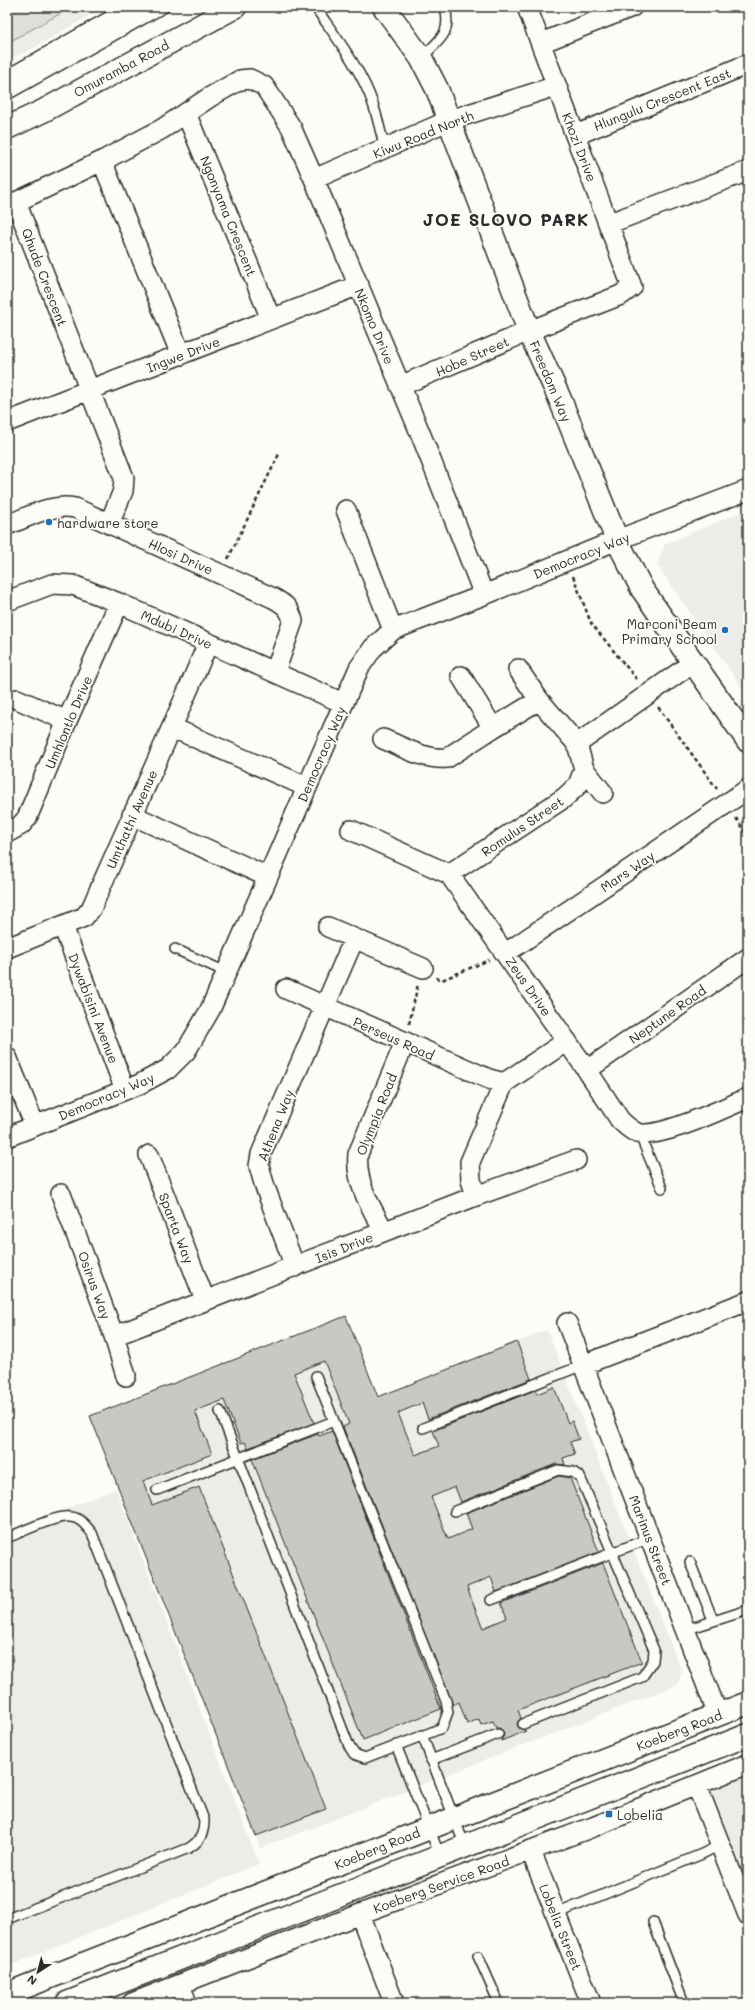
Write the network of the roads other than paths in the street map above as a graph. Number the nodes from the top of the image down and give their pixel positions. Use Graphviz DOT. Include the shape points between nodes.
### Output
graph roads {
  1 [pos="138,7"];
  2 [pos="165,7"];
  3 [pos="235,7"];
  4 [pos="384,7"];
  5 [pos="446,7"];
  6 [pos="527,7"];
  7 [pos="632,7"];
  8 [pos="318,11"];
  9 [pos="541,43"];
  10 [pos="420,58"];
  11 [pos="748,64"];
  12 [pos="103,68"];
  13 [pos="7,82"];
  14 [pos="556,86"];
  15 [pos="7,95"];
  16 [pos="21,111"];
  17 [pos="186,113"];
  18 [pos="450,120"];
  19 [pos="7,128"];
  20 [pos="576,134"];
  21 [pos="385,149"];
  22 [pos="102,161"];
  23 [pos="748,171"];
  24 [pos="314,179"];
  25 [pos="12,204"];
  26 [pos="610,223"];
  27 [pos="359,285"];
  28 [pos="632,288"];
  29 [pos="272,319"];
  30 [pos="530,331"];
  31 [pos="181,355"];
  32 [pos="400,386"];
  33 [pos="89,390"];
  34 [pos="7,422"];
  35 [pos="748,490"];
  36 [pos="346,510"];
  37 [pos="109,524"];
  38 [pos="7,525"];
  39 [pos="617,540"];
  40 [pos="484,595"];
  41 [pos="7,602"];
  42 [pos="120,603"];
  43 [pos="393,630"];
  44 [pos="208,643"];
  45 [pos="694,662"];
  46 [pos="518,668"];
  47 [pos="275,672"];
  48 [pos="461,676"];
  49 [pos="17,699"];
  50 [pos="539,700"];
  51 [pos="343,703"];
  52 [pos="67,721"];
  53 [pos="172,728"];
  54 [pos="492,728"];
  55 [pos="383,739"];
  56 [pos="748,741"];
  57 [pos="577,744"];
  58 [pos="584,769"];
  59 [pos="307,787"];
  60 [pos="748,789"];
  61 [pos="603,793"];
  62 [pos="132,815"];
  63 [pos="351,830"];
  64 [pos="7,833"];
  65 [pos="449,874"];
  66 [pos="268,878"];
  67 [pos="62,926"];
  68 [pos="328,927"];
  69 [pos="354,939"];
  70 [pos="7,948"];
  71 [pos="175,949"];
  72 [pos="506,953"];
  73 [pos="748,958"];
  74 [pos="421,971"];
  75 [pos="226,972"];
  76 [pos="286,989"];
  77 [pos="325,1007"];
  78 [pos="567,1041"];
  79 [pos="405,1042"];
  80 [pos="7,1057"];
  81 [pos="587,1070"];
  82 [pos="504,1083"];
  83 [pos="125,1090"];
  84 [pos="748,1098"];
  85 [pos="35,1126"];
  86 [pos="639,1133"];
  87 [pos="7,1137"];
  88 [pos="149,1155"];
  89 [pos="576,1160"];
  90 [pos="662,1188"];
  91 [pos="61,1194"];
  92 [pos="476,1196"];
  93 [pos="384,1231"];
  94 [pos="295,1266"];
  95 [pos="204,1300"];
  96 [pos="748,1301"];
  97 [pos="567,1323"];
  98 [pos="114,1336"];
  99 [pos="583,1365"];
  100 [pos="126,1376"];
  101 [pos="316,1376"];
  102 [pos="220,1411"];
  103 [pos="334,1421"];
  104 [pos="422,1428"];
  105 [pos="239,1458"];
  106 [pos="157,1490"];
  107 [pos="455,1511"];
  108 [pos="7,1538"];
  109 [pos="650,1538"];
  110 [pos="612,1554"];
  111 [pos="690,1562"];
  112 [pos="491,1600"];
  113 [pos="748,1610"];
  114 [pos="713,1620"];
  115 [pos="686,1630"];
  116 [pos="748,1703"];
  117 [pos="718,1715"];
  118 [pos="524,1724"];
  119 [pos="498,1734"];
  120 [pos="422,1736"];
  121 [pos="748,1736"];
  122 [pos="396,1745"];
  123 [pos="432,1760"];
  124 [pos="748,1764"];
  125 [pos="697,1786"];
  126 [pos="454,1818"];
  127 [pos="429,1828"];
  128 [pos="720,1845"];
  129 [pos="466,1846"];
  130 [pos="531,1851"];
  131 [pos="440,1856"];
  132 [pos="360,1914"];
  133 [pos="556,1914"];
  134 [pos="748,1915"];
  135 [pos="7,1919"];
  136 [pos="653,1922"];
  137 [pos="478,1956"];
  138 [pos="180,1985"];
  139 [pos="7,1994"];
  140 [pos="67,2003"];
  141 [pos="132,2003"];
  142 [pos="187,2003"];
  143 [pos="394,2003"];
  144 [pos="498,2003"];
  145 [pos="591,2003"];
  146 [pos="684,2003"];
  1 -- 13 [label="main road"];
  2 -- 15 [label="lane"];
  3 -- 19 [label="main road, Omuramba Road"];
  4 -- 10 [label="main road, Freedom Way"];
  5 -- 10 [label="lane" via="448,27 445,34"];
  6 -- 9 [label="street, Khozi Drive"];
  7 -- 9 [label="street"];
  8 -- 21 [label="lane" via="364,84 373,104"];
  9 -- 14 [label="street, Khozi Drive"];
  10 -- 18 [label="main road, Freedom Way"];
  11 -- 20 [label="street, Hlungulu Crescent East"];
  12 -- 16 [label="lane"];
  14 -- 18 [label="street, Kiwu Road North"];
  14 -- 20 [label="street, Khozi Drive"];
  17 -- 22 [label="street"];
  17 -- 24 [label="street, Nkomo Drive" via="240,80 250,79 264,86 290,127"];
  17 -- 29 [label="street, Ngonyama Crescent"];
  18 -- 21 [label="street, Kiwu Road North"];
  18 -- 30 [label="main road, Freedom Way"];
  20 -- 26 [label="street, Khozi Drive"];
  21 -- 24 [label="street, Kiwu Road North"];
  22 -- 25 [label="street, Qhude Crescent"];
  22 -- 31 [label="street"];
  23 -- 26 [label="street"];
  24 -- 27 [label="street, Nkomo Drive"];
  25 -- 33 [label="street, Qhude Crescent"];
  26 -- 28 [label="street, Khozi Drive"];
  27 -- 29 [label="street, Ingwe Drive"];
  27 -- 32 [label="street, Nkomo Drive"];
  28 -- 30 [label="street, Hobe Street" via="621,295"];
  29 -- 31 [label="street, Ingwe Drive"];
  30 -- 32 [label="street, Hobe Street"];
  30 -- 39 [label="main road, Freedom Way"];
  31 -- 33 [label="street, Ingwe Drive"];
  32 -- 40 [label="street, Nkomo Drive"];
  33 -- 34 [label="street, Ingwe Drive"];
  33 -- 37 [label="street, Qhude Crescent" via="124,478 123,492"];
  35 -- 39 [label="street, Democracy Way"];
  36 -- 43 [label="street"];
  37 -- 38 [label="street, Hlosi Drive" via="75,508 55,506"];
  37 -- 47 [label="street, Hlosi Drive" via="286,605 293,621 292,629"];
  39 -- 40 [label="street, Democracy Way"];
  39 -- 45 [label="main road, Freedom Way" via="642,588"];
  40 -- 43 [label="street, Democracy Way"];
  41 -- 42 [label="street, Mdubi Drive" via="52,584 63,584 73,585"];
  42 -- 44 [label="street, Mdubi Drive"];
  42 -- 52 [label="street, Umhlontlo Drive"];
  43 -- 51 [label="street, Democracy Way" via="365,658"];
  44 -- 47 [label="street, Mdubi Drive"];
  44 -- 53 [label="street, Umthathi Avenue"];
  45 -- 56 [label="main road, Freedom Way"];
  45 -- 57 [label="street"];
  46 -- 50 [label="street"];
  47 -- 51 [label="street, Mdubi Drive"];
  48 -- 54 [label="street"];
  49 -- 52 [label="street"];
  50 -- 54 [label="street"];
  50 -- 57 [label="street"];
  51 -- 59 [label="street, Democracy Way"];
  52 -- 64 [label="street, Umhlontlo Drive" via="27,818"];
  53 -- 59 [label="street"];
  53 -- 62 [label="street, Umthathi Avenue"];
  54 -- 55 [label="street" via="446,758 438,759 420,755"];
  57 -- 58 [label="street"];
  58 -- 61 [label="street"];
  58 -- 65 [label="street, Romulus Street" via="578,785 564,798"];
  59 -- 66 [label="street, Democracy Way"];
  60 -- 72 [label="street, Mars Way"];
  62 -- 66 [label="street"];
  62 -- 67 [label="street, Umthathi Avenue" via="91,909 84,917"];
  63 -- 65 [label="street"];
  65 -- 72 [label="street, Zeus Drive"];
  66 -- 75 [label="street, Democracy Way"];
  67 -- 70 [label="street, Umthathi Avenue"];
  67 -- 83 [label="street, Dywabisini Avenue"];
  68 -- 69 [label="street"];
  69 -- 74 [label="street"];
  69 -- 77 [label="street, Athena Way"];
  71 -- 75 [label="lane"];
  72 -- 78 [label="street, Zeus Drive"];
  73 -- 81 [label="street, Neptune Road"];
  75 -- 83 [label="street, Democracy Way" via="210,1010 186,1051 168,1069"];
  76 -- 77 [label="street, Perseus Road"];
  77 -- 79 [label="street, Perseus Road"];
  77 -- 94 [label="street, Athena Way" via="261,1154 259,1166"];
  78 -- 81 [label="street, Zeus Drive"];
  78 -- 82 [label="street"];
  79 -- 82 [label="street, Perseus Road" via="493,1081"];
  79 -- 93 [label="street, Olympia Road" via="358,1154 356,1167 360,1182"];
  80 -- 85 [label="street"];
  81 -- 86 [label="street, Zeus Drive" via="620,1120"];
  82 -- 92 [label="street" via="470,1162 471,1180"];
  83 -- 85 [label="street, Democracy Way"];
  84 -- 86 [label="street" via="661,1132"];
  85 -- 87 [label="street, Democracy Way"];
  86 -- 90 [label="lane"];
  88 -- 95 [label="street, Sparta Way"];
  89 -- 92 [label="street, Isis Drive"];
  91 -- 98 [label="street, Osirus Way"];
  92 -- 93 [label="street, Isis Drive"];
  93 -- 94 [label="street, Isis Drive"];
  94 -- 95 [label="street, Isis Drive"];
  95 -- 98 [label="street, Isis Drive"];
  96 -- 99 [label="street"];
  97 -- 99 [label="street, Marinus Street"];
  98 -- 100 [label="street, Osirus Way"];
  99 -- 104 [label="lane"];
  99 -- 109 [label="street, Marinus Street"];
  101 -- 103 [label="lane"];
  102 -- 105 [label="lane"];
  103 -- 105 [label="lane"];
  103 -- 120 [label="lane" via="446,1701 448,1712 442,1728"];
  105 -- 106 [label="lane"];
  105 -- 122 [label="lane" via="349,1746 354,1754 365,1758"];
  107 -- 110 [label="lane" via="558,1470 573,1472 580,1477"];
  108 -- 135 [label="lane" via="71,1516 84,1522 92,1533 204,1820 204,1831 199,1842 189,1848"];
  109 -- 110 [label="lane"];
  109 -- 115 [label="street, Marinus Street"];
  110 -- 112 [label="lane"];
  110 -- 118 [label="lane" via="654,1650 654,1661 642,1677"];
  111 -- 114 [label="lane"];
  113 -- 114 [label="lane"];
  114 -- 115 [label="lane"];
  115 -- 117 [label="street, Marinus Street"];
  116 -- 117 [label="main road, Koeberg Road"];
  117 -- 126 [label="main road, Koeberg Road"];
  119 -- 123 [label="lane"];
  120 -- 122 [label="lane"];
  120 -- 123 [label="lane"];
  121 -- 129 [label="main road"];
  122 -- 127 [label="lane"];
  123 -- 126 [label="lane"];
  124 -- 125 [label="street, Koeberg Service Road"];
  125 -- 128 [label="street"];
  125 -- 130 [label="street, Koeberg Service Road"];
  126 -- 127 [label="main road, Koeberg Road"];
  126 -- 129 [label="lane"];
  127 -- 131 [label="lane"];
  127 -- 139 [label="main road, Koeberg Road"];
  128 -- 133 [label="lane"];
  128 -- 134 [label="street"];
  129 -- 131 [label="main road"];
  130 -- 132 [label="street, Koeberg Service Road"];
  130 -- 133 [label="street, Lobelia Street"];
  131 -- 140 [label="main road"];
  132 -- 138 [label="street, Koeberg Service Road"];
  132 -- 143 [label="street"];
  133 -- 145 [label="street, Lobelia Street"];
  136 -- 146 [label="lane"];
  137 -- 144 [label="lane"];
  138 -- 141 [label="street, Koeberg Service Road"];
  138 -- 142 [label="street"];
}
